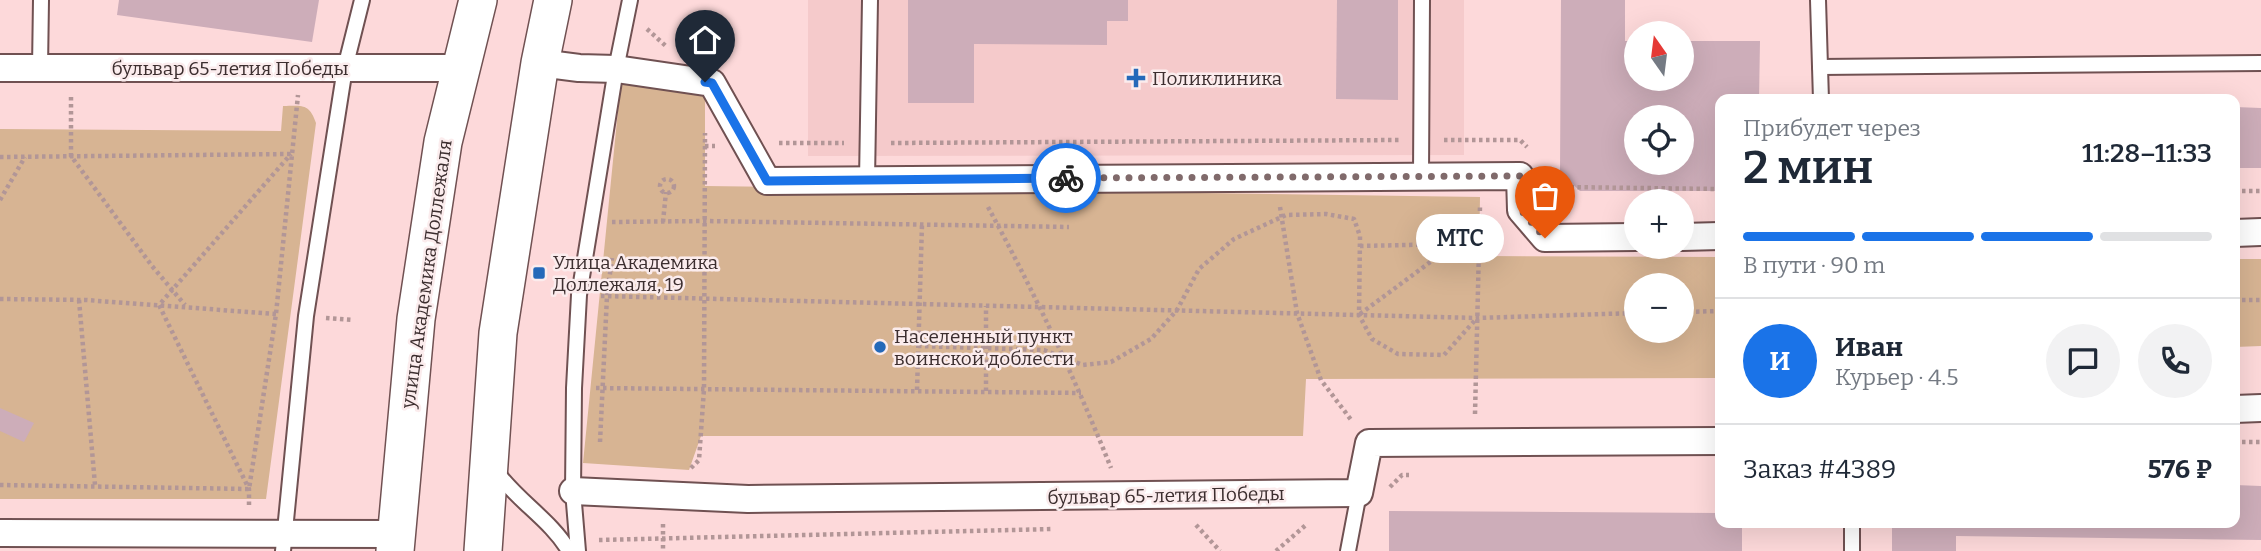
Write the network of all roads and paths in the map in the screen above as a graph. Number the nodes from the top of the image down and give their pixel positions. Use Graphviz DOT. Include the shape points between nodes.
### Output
graph roads {
  1 [pos="41,0"];
  2 [pos="362,0"];
  3 [pos="478,0"];
  4 [pos="553,0"];
  5 [pos="870,0"];
  6 [pos="1422,0"];
  7 [pos="1818,0"];
  8 [pos="629,5"];
  9 [pos="540,63"];
  10 [pos="2261,63"];
  11 [pos="1820,67"];
  12 [pos="0,68"];
  13 [pos="40,68"];
  14 [pos="71,68"];
  15 [pos="345,68"];
  16 [pos="460,68"];
  17 [pos="300,69"];
  18 [pos="616,69"];
  19 [pos="705,82"];
  20 [pos="1821,94"];
  21 [pos="292,154"];
  22 [pos="71,156"];
  23 [pos="0,157"];
  24 [pos="25,157"];
  25 [pos="1481,175"];
  26 [pos="1421,176"];
  27 [pos="1280,177"];
  28 [pos="987,179"];
  29 [pos="867,180"];
  30 [pos="2240,191"];
  31 [pos="2261,191"];
  32 [pos="666,192"];
  33 [pos="0,200"];
  34 [pos="617,209"];
  35 [pos="1280,218"];
  36 [pos="705,221"];
  37 [pos="615,222"];
  38 [pos="663,222"];
  39 [pos="591,223"];
  40 [pos="922,224"];
  41 [pos="998,225"];
  42 [pos="1479,225"];
  43 [pos="1069,228"];
  44 [pos="2261,232"];
  45 [pos="2240,233"];
  46 [pos="614,235"];
  47 [pos="1715,236"];
  48 [pos="1624,237"];
  49 [pos="1694,237"];
  50 [pos="1455,244"];
  51 [pos="1360,246"];
  52 [pos="613,247"];
  53 [pos="172,290"];
  54 [pos="579,296"];
  55 [pos="607,296"];
  56 [pos="0,299"];
  57 [pos="705,299"];
  58 [pos="79,300"];
  59 [pos="2240,300"];
  60 [pos="2261,300"];
  61 [pos="159,304"];
  62 [pos="920,304"];
  63 [pos="186,306"];
  64 [pos="986,306"];
  65 [pos="1041,307"];
  66 [pos="1177,310"];
  67 [pos="1715,311"];
  68 [pos="1694,312"];
  69 [pos="1297,313"];
  70 [pos="1624,313"];
  71 [pos="276,314"];
  72 [pos="1359,314"];
  73 [pos="306,316"];
  74 [pos="1477,318"];
  75 [pos="353,320"];
  76 [pos="918,346"];
  77 [pos="986,348"];
  78 [pos="1065,358"];
  79 [pos="574,388"];
  80 [pos="602,388"];
  81 [pos="705,388"];
  82 [pos="917,390"];
  83 [pos="986,391"];
  84 [pos="1081,393"];
  85 [pos="2261,408"];
  86 [pos="2240,409"];
  87 [pos="1715,441"];
  88 [pos="2240,442"];
  89 [pos="2261,442"];
  90 [pos="1369,443"];
  91 [pos="1475,443"];
  92 [pos="489,462"];
  93 [pos="0,485"];
  94 [pos="95,485"];
  95 [pos="249,489"];
  96 [pos="585,491"];
  97 [pos="1359,493"];
  98 [pos="663,495"];
  99 [pos="1122,495"];
  100 [pos="1309,521"];
  101 [pos="1196,525"];
  102 [pos="1852,528"];
  103 [pos="0,534"];
  104 [pos="248,534"];
  105 [pos="284,542"];
  106 [pos="396,543"];
  107 [pos="483,551"];
  108 [pos="569,551"];
  109 [pos="578,551"];
  110 [pos="1220,551"];
  111 [pos="1276,551"];
  112 [pos="1348,551"];
  113 [pos="1853,551"];
  1 -- 13 [label="lane"];
  2 -- 15 [label="lane"];
  3 -- 16 [label="main road, улица Академика Доллежаля"];
  4 -- 9 [label="main road"];
  5 -- 29 [label="lane"];
  6 -- 26 [label="lane"];
  7 -- 11 [label="lane"];
  8 -- 18 [label="lane"];
  8 -- 19 [label="path"];
  9 -- 18 [label="street"];
  9 -- 92 [label="main road" via="498,333"];
  10 -- 11 [label="lane"];
  11 -- 20 [label="lane"];
  12 -- 13 [label="street, бульвар 65-летия Победы"];
  13 -- 14 [label="street, бульвар 65-летия Победы"];
  14 -- 17 [label="street, бульвар 65-летия Победы"];
  14 -- 22 [label="path"];
  15 -- 16 [label="street, бульвар 65-летия Победы"];
  15 -- 17 [label="street, бульвар 65-летия Победы"];
  15 -- 73 [label="lane"];
  16 -- 106 [label="main road, улица Академика Доллежаля" via="443,142 416,319"];
  17 -- 21 [label="path"];
  18 -- 19 [label="street"];
  18 -- 39 [label="lane"];
  19 -- 29 [label="street" via="712,83 767,181"];
  19 -- 36 [label="path"];
  21 -- 22 [label="path"];
  21 -- 53 [label="path"];
  21 -- 71 [label="path"];
  22 -- 24 [label="path"];
  22 -- 53 [label="path"];
  23 -- 24 [label="path"];
  24 -- 33 [label="path"];
  25 -- 26 [label="street"];
  25 -- 42 [label="path"];
  25 -- 48 [label="street" via="1520,176 1521,210 1545,238"];
  26 -- 27 [label="street"];
  27 -- 28 [label="street"];
  27 -- 35 [label="path"];
  28 -- 29 [label="street"];
  28 -- 41 [label="path" via="985,200"];
  30 -- 31 [label="path"];
  32 -- 38 [label="path"];
  34 -- 37 [label="path"];
  35 -- 51 [label="path" via="1326,214 1354,219"];
  35 -- 66 [label="path" via="1234,239 1199,269"];
  35 -- 69 [label="path"];
  36 -- 38 [label="path"];
  36 -- 40 [label="path"];
  36 -- 57 [label="path"];
  37 -- 38 [label="path"];
  37 -- 39 [label="path"];
  37 -- 46 [label="path"];
  39 -- 54 [label="lane"];
  40 -- 41 [label="path"];
  40 -- 62 [label="path"];
  41 -- 43 [label="path"];
  41 -- 65 [label="path"];
  42 -- 50 [label="path"];
  42 -- 74 [label="path"];
  44 -- 45 [label="street"];
  47 -- 49 [label="street"];
  50 -- 51 [label="path"];
  50 -- 72 [label="path"];
  51 -- 72 [label="path"];
  52 -- 55 [label="path"];
  53 -- 61 [label="path"];
  53 -- 63 [label="path"];
  54 -- 55 [label="path"];
  54 -- 79 [label="lane"];
  55 -- 57 [label="path"];
  55 -- 80 [label="path"];
  56 -- 58 [label="path"];
  57 -- 62 [label="path"];
  57 -- 81 [label="path"];
  58 -- 61 [label="path"];
  58 -- 94 [label="path"];
  59 -- 60 [label="path"];
  61 -- 63 [label="path"];
  61 -- 95 [label="path"];
  62 -- 64 [label="path"];
  62 -- 76 [label="path"];
  63 -- 71 [label="path"];
  64 -- 65 [label="path"];
  64 -- 77 [label="path"];
  65 -- 66 [label="path"];
  65 -- 78 [label="path"];
  66 -- 69 [label="path"];
  66 -- 78 [label="path" via="1151,339 1111,362 1083,365"];
  67 -- 68 [label="path"];
  69 -- 72 [label="path"];
  69 -- 90 [label="path" via="1321,380"];
  70 -- 74 [label="path"];
  71 -- 73 [label="path"];
  71 -- 95 [label="path"];
  72 -- 74 [label="path"];
  72 -- 74 [label="path" via="1372,339 1398,354 1444,355"];
  73 -- 75 [label="path"];
  73 -- 105 [label="lane"];
  74 -- 91 [label="path"];
  76 -- 77 [label="path"];
  76 -- 82 [label="path"];
  77 -- 78 [label="path" via="1044,350"];
  77 -- 83 [label="path"];
  78 -- 84 [label="path"];
  79 -- 80 [label="path"];
  79 -- 96 [label="lane"];
  80 -- 81 [label="path"];
  80 -- 96 [label="path"];
  81 -- 82 [label="path"];
  81 -- 98 [label="path" via="699,460"];
  82 -- 83 [label="path"];
  83 -- 84 [label="path"];
  84 -- 99 [label="path"];
  85 -- 86 [label="street"];
  87 -- 91 [label="street"];
  88 -- 89 [label="path"];
  90 -- 91 [label="street"];
  90 -- 97 [label="street"];
  92 -- 107 [label="main road"];
  92 -- 108 [label="lane" via="505,484 559,533"];
  93 -- 94 [label="path"];
  94 -- 95 [label="path"];
  95 -- 104 [label="path"];
  96 -- 98 [label="street, бульвар 65-летия Победы"];
  96 -- 109 [label="lane"];
  97 -- 99 [label="street, бульвар 65-летия Победы"];
  97 -- 112 [label="lane"];
  98 -- 99 [label="street, бульвар 65-летия Победы" via="748,499"];
  100 -- 111 [label="path"];
  101 -- 110 [label="path"];
  102 -- 113 [label="lane"];
  103 -- 104 [label="street"];
  104 -- 105 [label="street"];
  105 -- 106 [label="street"];
}
